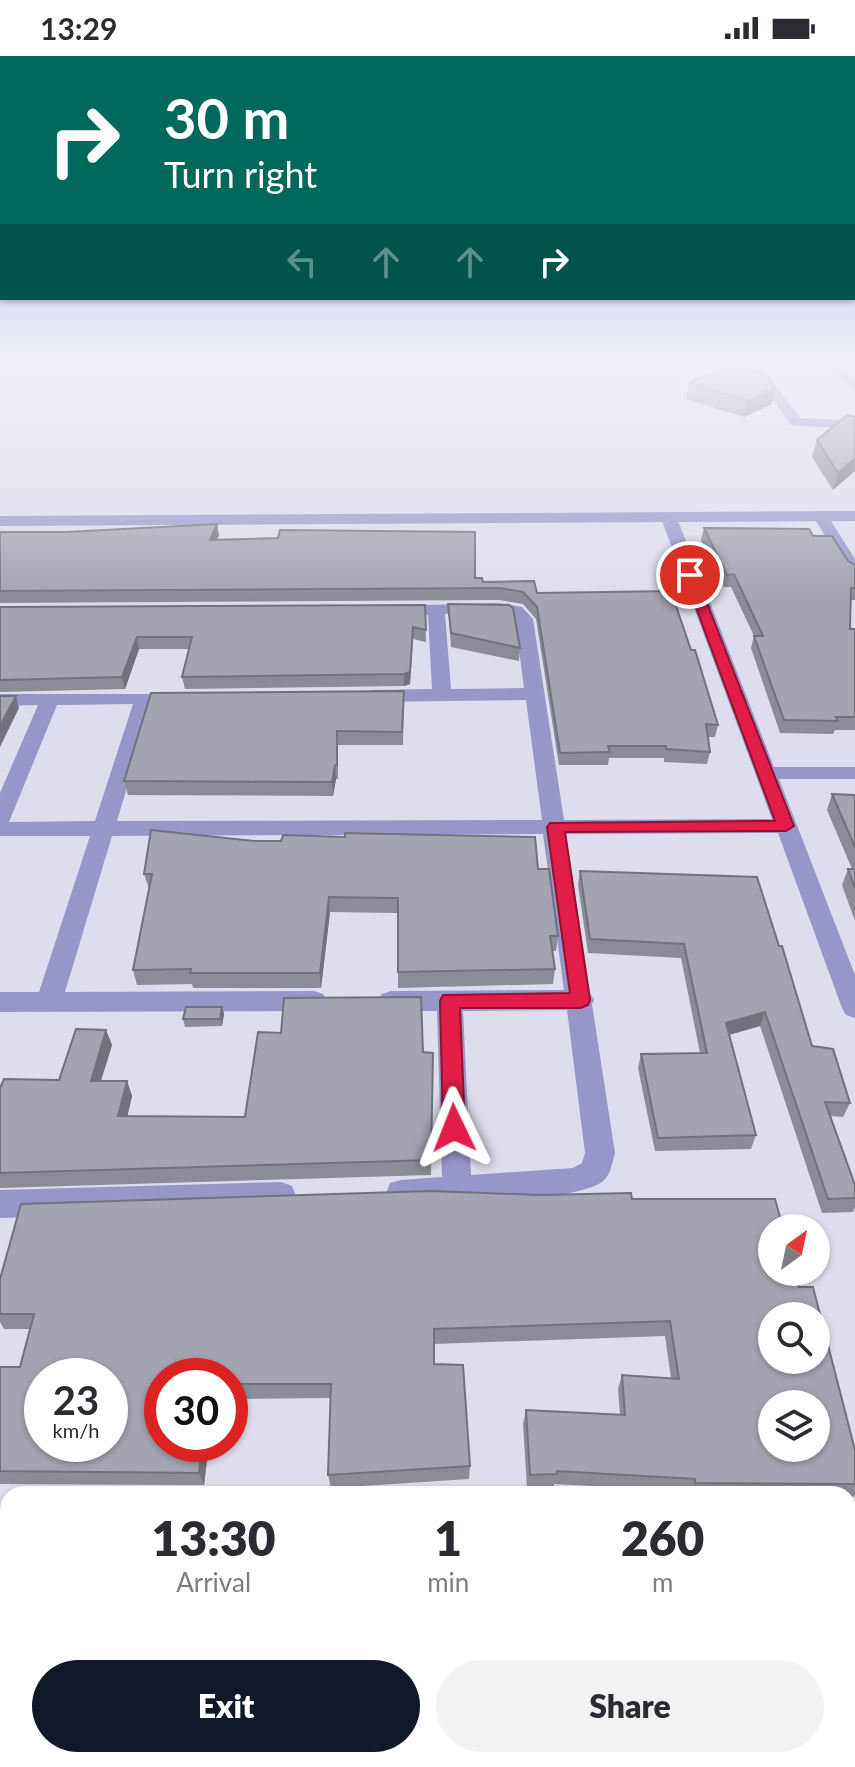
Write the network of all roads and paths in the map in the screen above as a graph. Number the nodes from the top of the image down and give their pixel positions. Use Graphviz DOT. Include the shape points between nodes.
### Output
graph roads {
  1 [pos="821,516"];
  2 [pos="855,516"];
  3 [pos="669,518"];
  4 [pos="0,521"];
  5 [pos="855,572"];
  6 [pos="375,610"];
  7 [pos="436,610"];
  8 [pos="536,694"];
  9 [pos="442,695"];
  10 [pos="348,696"];
  11 [pos="207,698"];
  12 [pos="50,699"];
  13 [pos="144,699"];
  14 [pos="0,700"];
  15 [pos="765,773"];
  16 [pos="855,773"];
  17 [pos="0,818"];
  18 [pos="786,826"];
  19 [pos="556,827"];
  20 [pos="0,829"];
  21 [pos="103,829"];
  22 [pos="581,1000"];
  23 [pos="342,1001"];
  24 [pos="373,1001"];
  25 [pos="450,1001"];
  26 [pos="0,1002"];
  27 [pos="49,1002"];
  28 [pos="855,1008"];
  29 [pos="457,1191"];
  30 [pos="378,1193"];
  31 [pos="315,1195"];
  32 [pos="0,1204"];
  1 -- 2 [label="street"];
  1 -- 3 [label="street"];
  1 -- 5 [label="street"];
  3 -- 4 [label="street"];
  3 -- 15 [label="street"];
  6 -- 7 [label="street"];
  7 -- 8 [label="street" via="516,611 524,619"];
  7 -- 9 [label="street"];
  8 -- 9 [label="street"];
  8 -- 19 [label="street"];
  9 -- 10 [label="street"];
  11 -- 13 [label="street"];
  12 -- 13 [label="street"];
  12 -- 14 [label="street"];
  12 -- 17 [label="street"];
  13 -- 21 [label="street"];
  15 -- 16 [label="street"];
  15 -- 18 [label="street"];
  18 -- 19 [label="street"];
  18 -- 28 [label="street"];
  19 -- 21 [label="street"];
  19 -- 22 [label="street"];
  20 -- 21 [label="street"];
  21 -- 27 [label="street"];
  22 -- 25 [label="street"];
  22 -- 29 [label="street" via="600,1153 595,1171 577,1181"];
  23 -- 27 [label="street"];
  24 -- 25 [label="street"];
  25 -- 29 [label="street"];
  26 -- 27 [label="street"];
  29 -- 30 [label="street"];
  31 -- 32 [label="street"];
}
